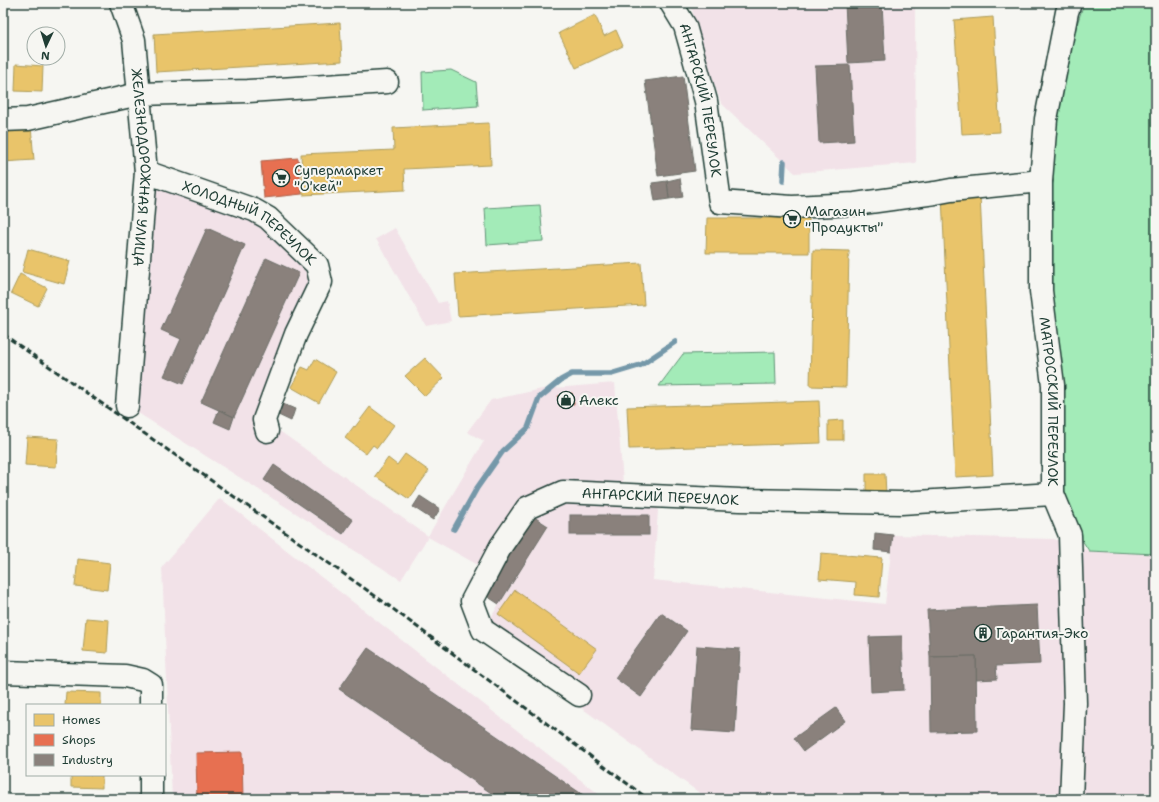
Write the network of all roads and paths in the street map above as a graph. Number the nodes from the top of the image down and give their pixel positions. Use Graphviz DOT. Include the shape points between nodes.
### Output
graph roads {
  1 [pos="121,3"];
  2 [pos="670,3"];
  3 [pos="1070,3"];
  4 [pos="387,82"];
  5 [pos="140,94"];
  6 [pos="3,120"];
  7 [pos="146,172"];
  8 [pos="1042,181"];
  9 [pos="127,406"];
  10 [pos="267,431"];
  11 [pos="1053,494"];
  12 [pos="3,672"];
  13 [pos="151,695"];
  14 [pos="579,695"];
  15 [pos="151,776"];
  16 [pos="151,799"];
  17 [pos="1071,799"];
  1 -- 5 [label="street, ЖЕЛЕЗНОДОРОЖНАЯ УЛИЦА" via="134,40"];
  2 -- 8 [label="street, АНГАРСКИЙ ПЕРЕУЛОК" via="685,26 706,101 720,202 792,207 855,204 951,190"];
  3 -- 8 [label="street, МАТРОССКИЙ ПЕРЕУЛОК" via="1046,119"];
  4 -- 5 [label="street"];
  5 -- 6 [label="street" via="28,119"];
  5 -- 7 [label="street, ЖЕЛЕЗНОДОРОЖНАЯ УЛИЦА"];
  7 -- 9 [label="street, ЖЕЛЕЗНОДОРОЖНАЯ УЛИЦА"];
  7 -- 10 [label="street, ХОЛОДНЫЙ ПЕРЕУЛОК" via="254,210 268,218 317,265 321,282 296,334 264,420"];
  8 -- 11 [label="street, МАТРОССКИЙ ПЕРЕУЛОК" via="1042,291 1053,385"];
  11 -- 14 [label="street, АНГАРСКИЙ ПЕРЕУЛОК" via="902,503 740,500 563,492 527,508 500,546 472,601 483,630"];
  11 -- 17 [label="street, МАТРОССКИЙ ПЕРЕУЛОК" via="1070,535 1075,703"];
  12 -- 13 [label="street" via="125,676 143,680"];
  15 -- 16 [label="street"];
}
